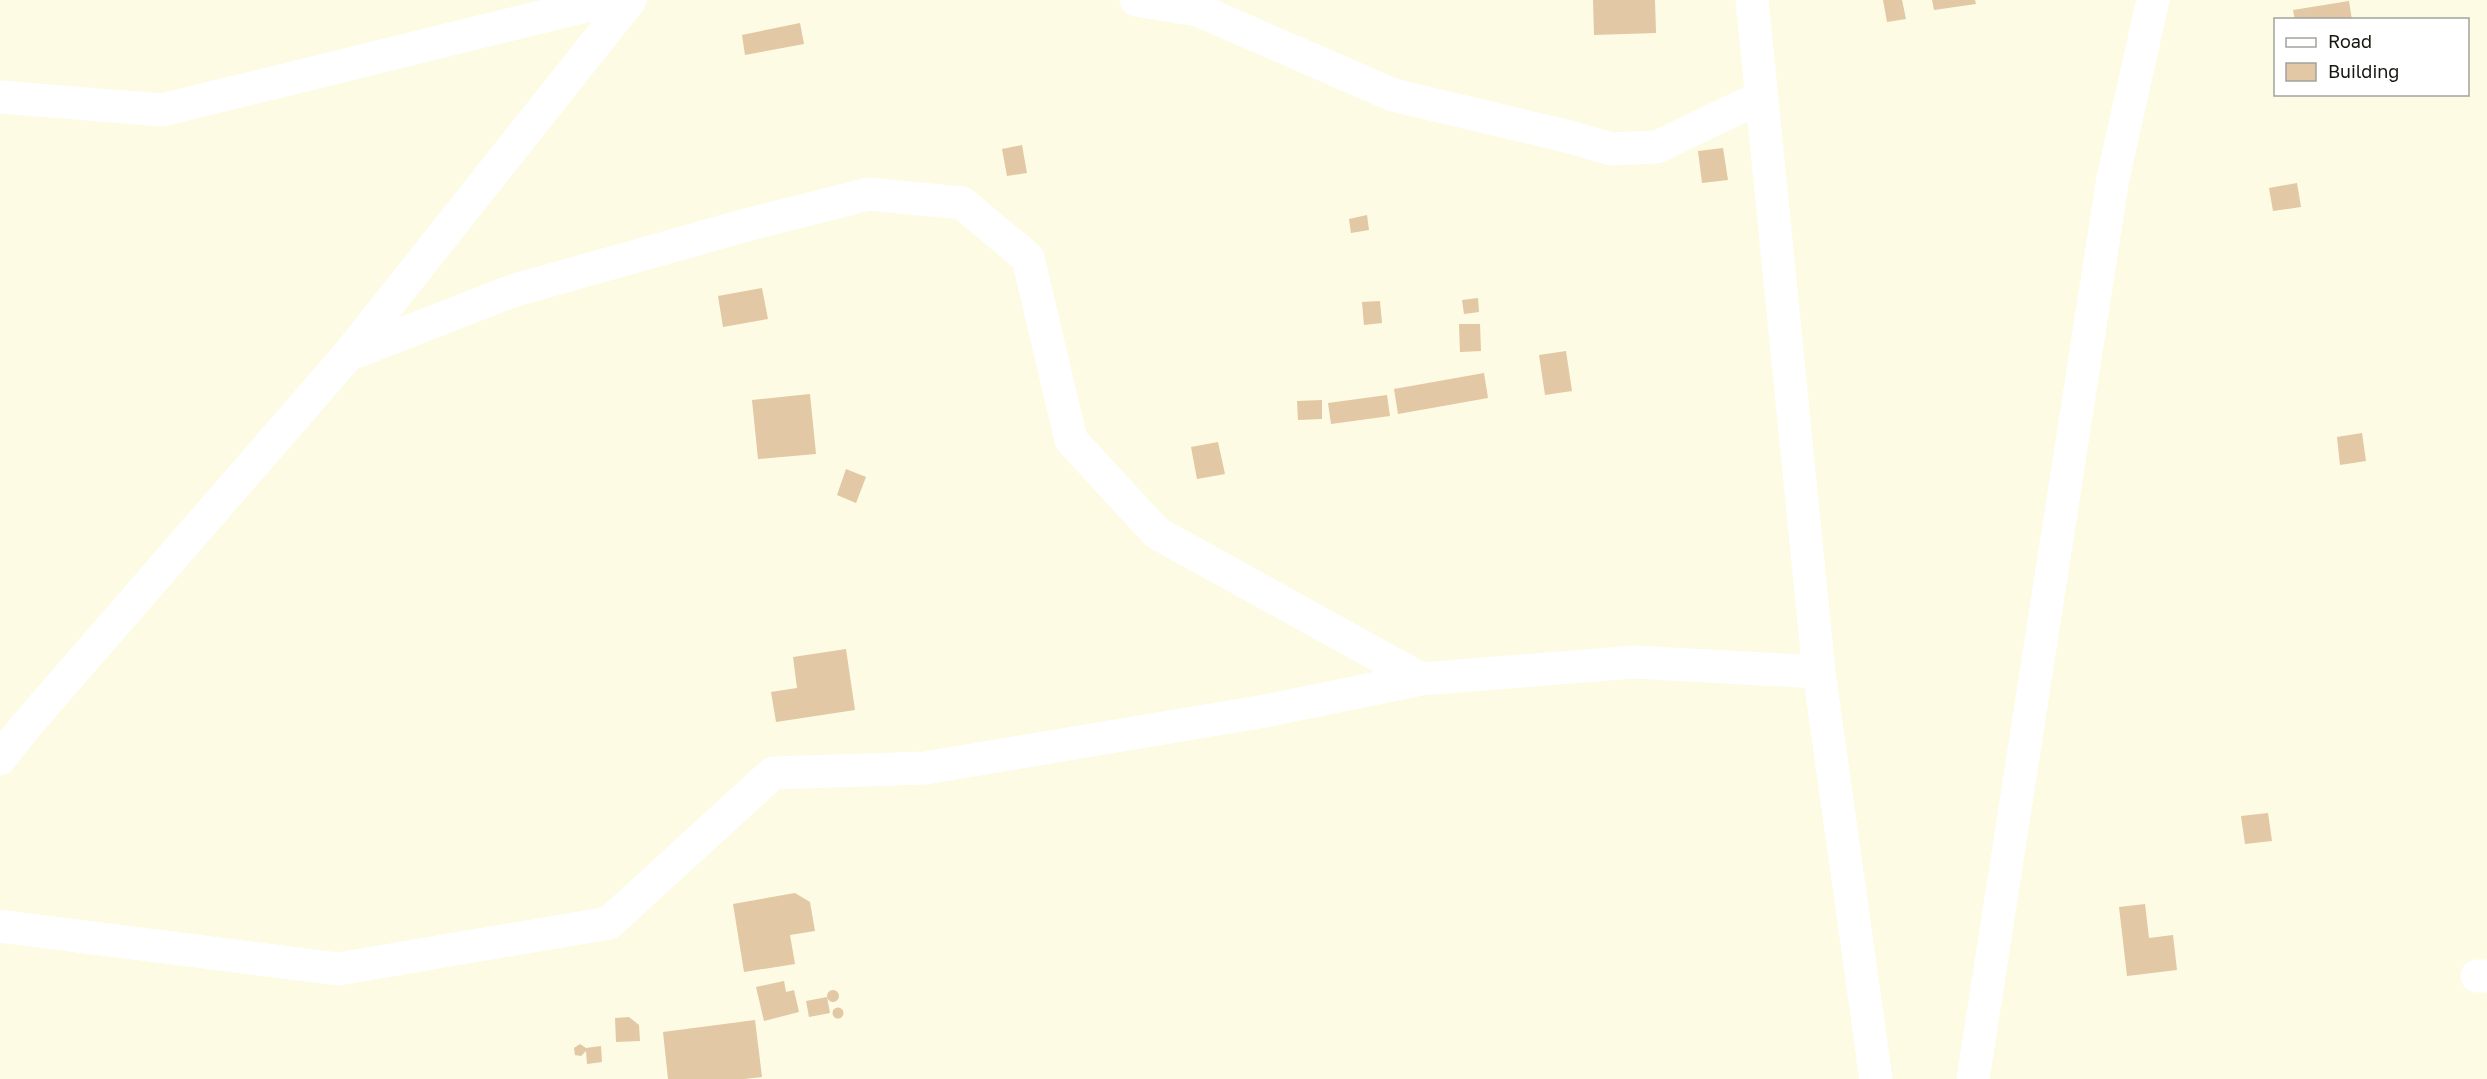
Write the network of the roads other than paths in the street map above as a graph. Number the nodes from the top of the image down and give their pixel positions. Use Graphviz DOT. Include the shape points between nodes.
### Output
graph roads {
  1 [pos="610,0"];
  2 [pos="630,0"];
  3 [pos="1136,0"];
  4 [pos="1752,0"];
  5 [pos="2153,0"];
  6 [pos="0,97"];
  7 [pos="1761,97"];
  8 [pos="348,356"];
  9 [pos="1819,672"];
  10 [pos="1421,679"];
  11 [pos="0,759"];
  12 [pos="0,926"];
  13 [pos="1876,1079"];
  14 [pos="1973,1079"];
  1 -- 6 [label="street" via="162,110"];
  2 -- 8 [label="street"];
  3 -- 7 [label="street" via="1198,10 1393,94 1611,150 1657,147"];
  4 -- 7 [label="street"];
  5 -- 14 [label="street" via="2113,178"];
  7 -- 9 [label="street"];
  8 -- 10 [label="street" via="512,291 868,194 962,203 1028,258 1071,440 1158,533"];
  8 -- 11 [label="street"];
  9 -- 10 [label="street" via="1634,662"];
  9 -- 13 [label="street"];
  10 -- 12 [label="street" via="1265,711 925,768 773,773 609,923 338,969"];
}
